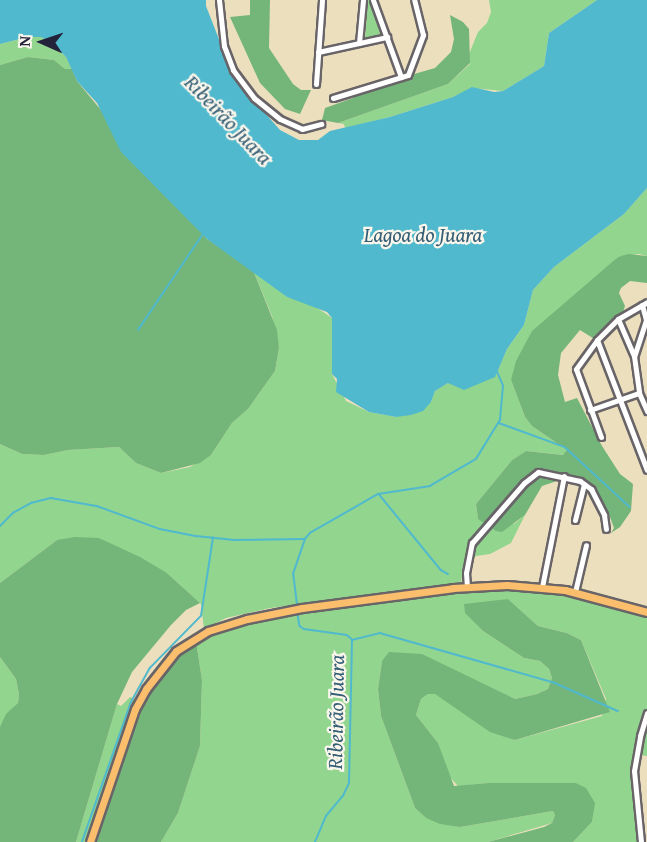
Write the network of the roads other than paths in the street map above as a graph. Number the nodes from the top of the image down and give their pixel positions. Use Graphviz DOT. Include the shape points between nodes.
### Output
graph roads {
  1 [pos="219,0"];
  2 [pos="322,0"];
  3 [pos="363,0"];
  4 [pos="373,0"];
  5 [pos="414,0"];
  6 [pos="387,37"];
  7 [pos="359,43"];
  8 [pos="318,52"];
  9 [pos="401,77"];
  10 [pos="316,84"];
  11 [pos="333,98"];
  12 [pos="321,124"];
  13 [pos="645,303"];
  14 [pos="618,320"];
  15 [pos="597,340"];
  16 [pos="634,356"];
  17 [pos="639,393"];
  18 [pos="621,399"];
  19 [pos="590,410"];
  20 [pos="647,411"];
  21 [pos="601,437"];
  22 [pos="647,470"];
  23 [pos="564,477"];
  24 [pos="584,484"];
  25 [pos="575,520"];
  26 [pos="606,529"];
  27 [pos="586,545"];
  28 [pos="467,587"];
  29 [pos="542,587"];
  30 [pos="575,592"];
  31 [pos="647,612"];
  32 [pos="647,713"];
  33 [pos="90,842"];
  34 [pos="641,842"];
  1 -- 12 [label="street" via="224,46 233,70 254,98 280,119 302,129"];
  2 -- 8 [label="street"];
  3 -- 7 [label="street"];
  4 -- 6 [label="street"];
  5 -- 9 [label="street" via="423,35 408,75"];
  6 -- 7 [label="street"];
  6 -- 9 [label="street"];
  7 -- 8 [label="street"];
  8 -- 10 [label="street"];
  9 -- 11 [label="street"];
  13 -- 14 [label="street"];
  13 -- 16 [label="street" via="646,320"];
  14 -- 15 [label="street"];
  14 -- 16 [label="street"];
  15 -- 18 [label="street"];
  15 -- 19 [label="street" via="576,369"];
  16 -- 17 [label="street"];
  17 -- 18 [label="street"];
  17 -- 20 [label="street"];
  18 -- 19 [label="street"];
  18 -- 22 [label="street"];
  19 -- 21 [label="street"];
  23 -- 24 [label="street"];
  23 -- 28 [label="street" via="538,472 524,483 472,543"];
  23 -- 29 [label="street"];
  24 -- 25 [label="street"];
  24 -- 26 [label="street" via="591,489"];
  27 -- 30 [label="street"];
  28 -- 29 [label="main road"];
  28 -- 33 [label="main road" via="302,608 247,619 196,637 166,661 135,709"];
  29 -- 30 [label="main road"];
  30 -- 31 [label="main road"];
  32 -- 34 [label="street" via="634,771"];
}
